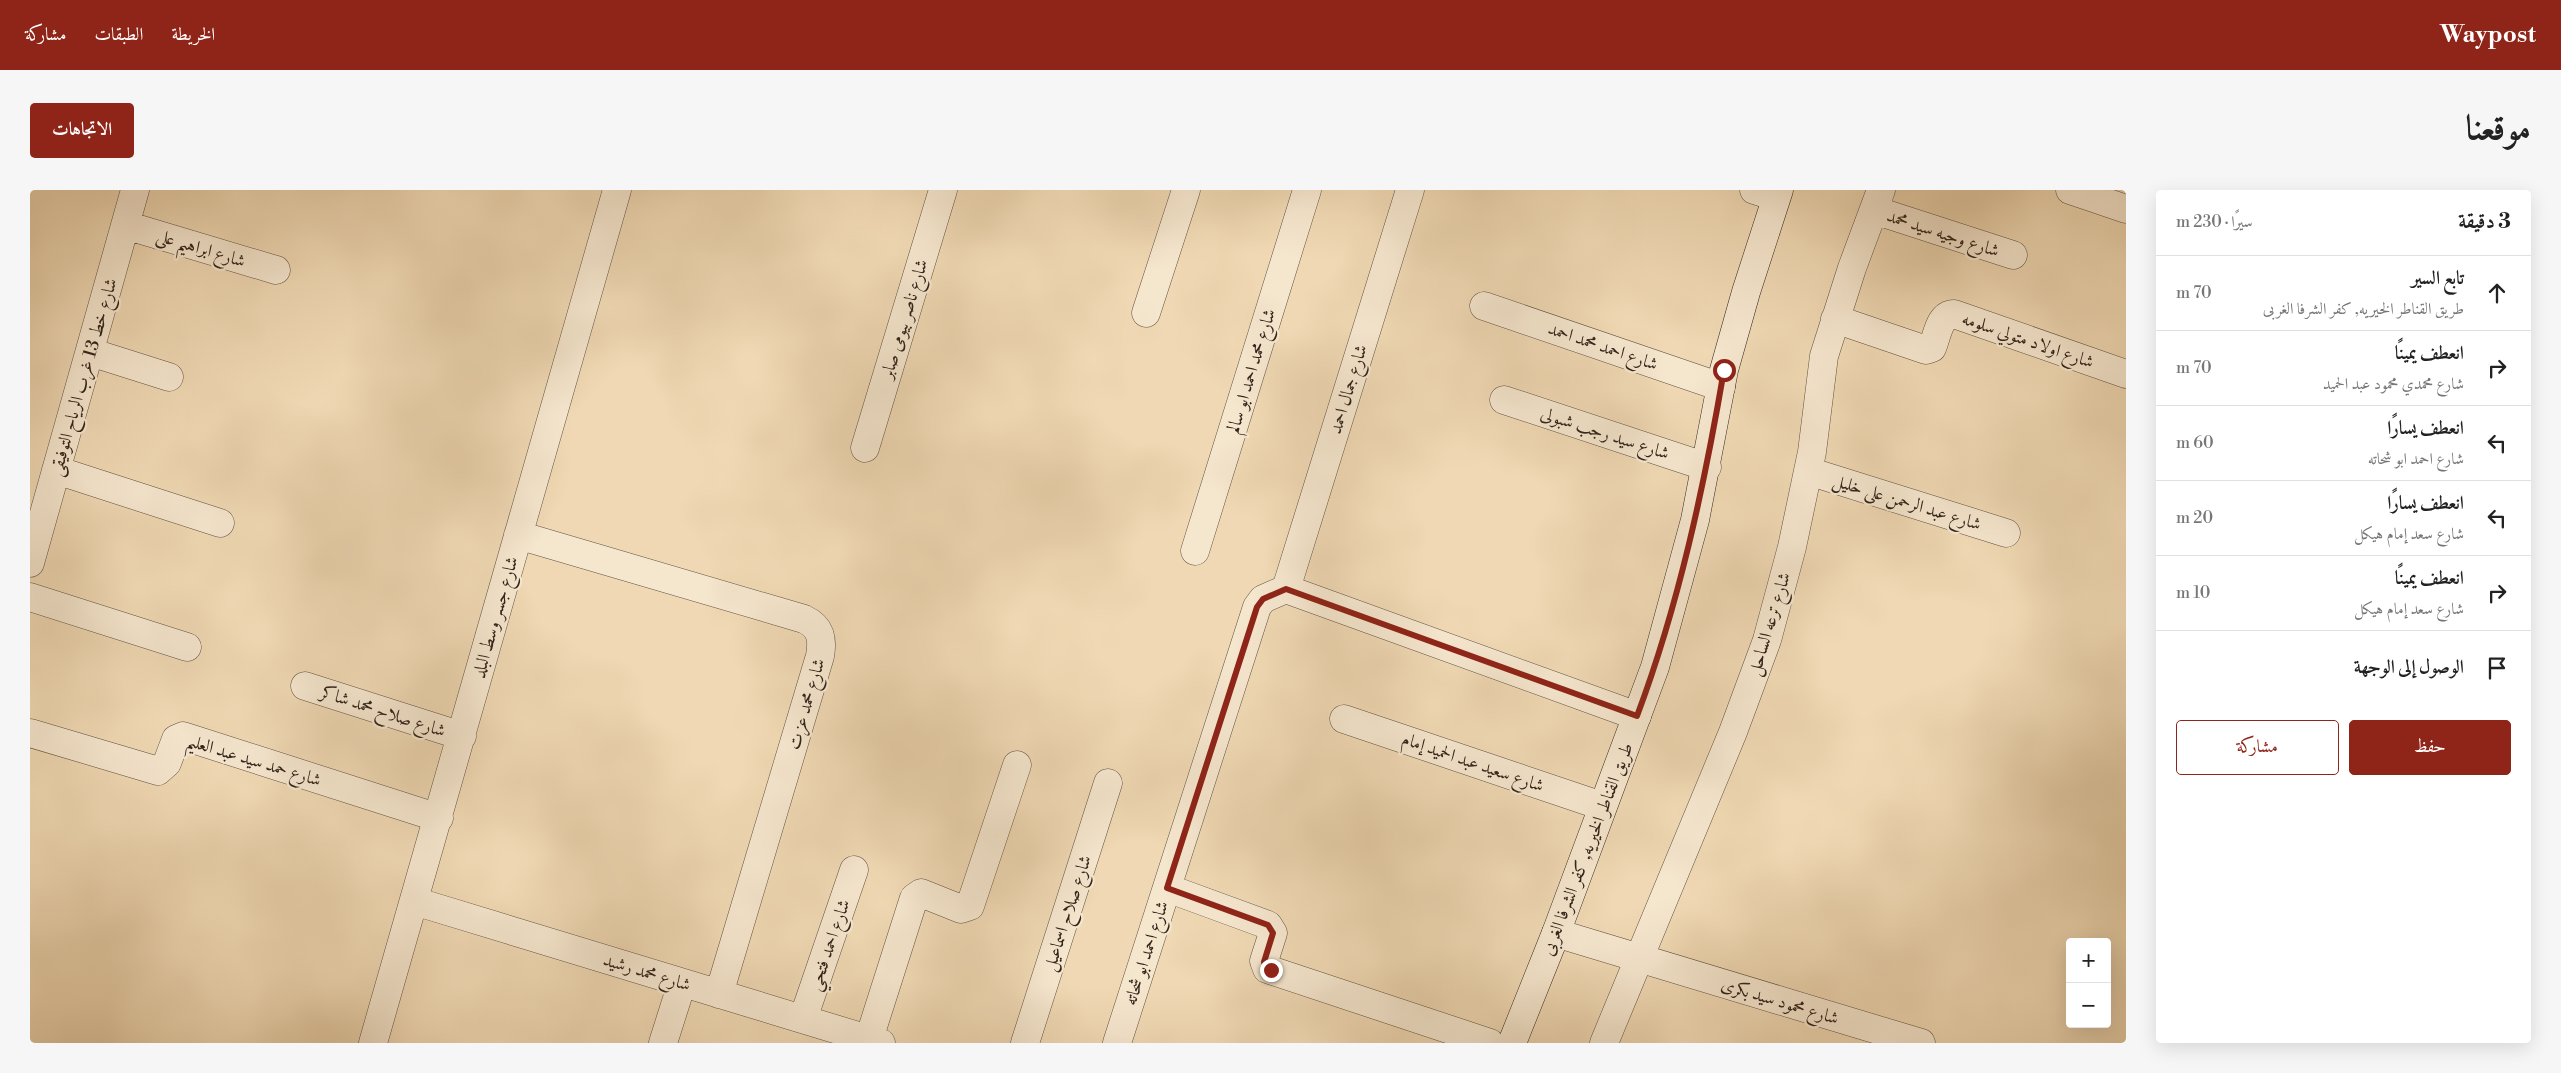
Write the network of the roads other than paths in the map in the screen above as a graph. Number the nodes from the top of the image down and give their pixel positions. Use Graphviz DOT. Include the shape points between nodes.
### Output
graph roads {
  1 [pos="135,190"];
  2 [pos="617,190"];
  3 [pos="943,190"];
  4 [pos="1186,190"];
  5 [pos="1307,190"];
  6 [pos="1410,190"];
  7 [pos="2070,190"];
  8 [pos="1770,192"];
  9 [pos="1878,200"];
  10 [pos="2126,209"];
  11 [pos="125,225"];
  12 [pos="2013,255"];
  13 [pos="276,270"];
  14 [pos="1484,306"];
  15 [pos="1146,313"];
  16 [pos="1835,320"];
  17 [pos="90,352"];
  18 [pos="2126,374"];
  19 [pos="169,377"];
  20 [pos="1722,386"];
  21 [pos="1504,400"];
  22 [pos="865,448"];
  23 [pos="1707,467"];
  24 [pos="56,470"];
  25 [pos="1808,471"];
  26 [pos="220,523"];
  27 [pos="2006,534"];
  28 [pos="518,535"];
  29 [pos="1195,552"];
  30 [pos="30,563"];
  31 [pos="1286,589"];
  32 [pos="30,597"];
  33 [pos="187,648"];
  34 [pos="305,686"];
  35 [pos="1637,716"];
  36 [pos="1344,719"];
  37 [pos="30,733"];
  38 [pos="462,736"];
  39 [pos="1017,764"];
  40 [pos="1108,784"];
  41 [pos="1602,806"];
  42 [pos="439,818"];
  43 [pos="854,870"];
  44 [pos="1167,888"];
  45 [pos="414,901"];
  46 [pos="1556,933"];
  47 [pos="1634,957"];
  48 [pos="682,983"];
  49 [pos="719,994"];
  50 [pos="803,1019"];
  51 [pos="1852,1033"];
  52 [pos="865,1040"];
  53 [pos="373,1043"];
  54 [pos="663,1043"];
  55 [pos="1025,1043"];
  56 [pos="1117,1043"];
  57 [pos="1490,1043"];
  58 [pos="1512,1043"];
  59 [pos="1604,1043"];
  60 [pos="1921,1043"];
  1 -- 11 [label="street, شارع خط 13 غرب الرياح التوفيقى"];
  2 -- 28 [label="street, شارع جسر وسط البلد"];
  3 -- 22 [label="street, شارع ناصر بيومى صابر"];
  4 -- 15 [label="street"];
  5 -- 29 [label="street, شارع محمد احمد ابو سالم"];
  6 -- 31 [label="street, شارع جمال احمد"];
  7 -- 10 [label="street"];
  8 -- 20 [label="street, طريق القناطر الخيريه, كفر الشرفا الغربى"];
  9 -- 12 [label="street, شارع وجيه سيد محمد"];
  9 -- 16 [label="street, شارع ترعه الساحل"];
  11 -- 13 [label="street, شارع ابراهيم على"];
  11 -- 17 [label="street, شارع خط 13 غرب الرياح التوفيقى"];
  14 -- 20 [label="street, شارع احمد محمد احمد"];
  16 -- 18 [label="street, شارع اولاد متولي سلومه" via="1926,350 1932,348 1944,317 1954,314"];
  16 -- 25 [label="street, شارع ترعه الساحل" via="1824,356"];
  17 -- 19 [label="street"];
  17 -- 24 [label="street, شارع خط 13 غرب الرياح التوفيقى"];
  20 -- 23 [label="street, طريق القناطر الخيريه, كفر الشرفا الغربى"];
  21 -- 23 [label="street, شارع سيد رجب شبولى"];
  23 -- 35 [label="street, طريق القناطر الخيريه, كفر الشرفا الغربى" via="1655,667"];
  24 -- 26 [label="street"];
  24 -- 30 [label="street, شارع خط 13 غرب الرياح التوفيقى"];
  25 -- 27 [label="street, شارع عبد الرحمن على خليل"];
  25 -- 47 [label="street, شارع ترعه الساحل" via="1767,640 1733,732"];
  28 -- 38 [label="street, شارع جسر وسط البلد"];
  28 -- 49 [label="street, شارع محمد عزت" via="804,619 820,633 820,656"];
  31 -- 35 [label="street"];
  31 -- 44 [label="street, شارع احمد ابو شحاته" via="1263,599 1257,607"];
  32 -- 33 [label="street"];
  34 -- 38 [label="street, شارع صلاح محمد شاكر"];
  35 -- 41 [label="street, طريق القناطر الخيريه, كفر الشرفا الغربى"];
  36 -- 41 [label="street, شارع سعيد عبد الحميد إمام"];
  37 -- 42 [label="street, شارع حمد سيد عبد العليم" via="158,771 167,763 176,739 183,736"];
  38 -- 42 [label="street, شارع جسر وسط البلد"];
  39 -- 52 [label="street" via="970,906 961,909 921,893 914,898"];
  40 -- 55 [label="street, شارع صلاح اسماعيل"];
  41 -- 46 [label="street, طريق القناطر الخيريه, كفر الشرفا الغربى"];
  42 -- 45 [label="street, شارع جسر وسط البلد"];
  43 -- 50 [label="street, شارع احمد فتحي"];
  44 -- 56 [label="street, شارع احمد ابو شحاته"];
  44 -- 57 [label="street" via="1268,925 1273,933 1264,962 1267,969"];
  45 -- 48 [label="street, شارع محمد رشيد"];
  45 -- 53 [label="street, شارع جسر وسط البلد"];
  46 -- 47 [label="street, شارع محمود سيد بكرى"];
  46 -- 58 [label="street, طريق القناطر الخيريه, كفر الشرفا الغربى"];
  47 -- 51 [label="street, شارع محمود سيد بكرى"];
  47 -- 59 [label="street, شارع ترعه الساحل"];
  48 -- 49 [label="street, شارع محمد رشيد"];
  48 -- 54 [label="street"];
  49 -- 50 [label="street, شارع محمد رشيد"];
  50 -- 52 [label="street, شارع محمد رشيد"];
  51 -- 60 [label="street, شارع محمود سيد بكرى"];
}
